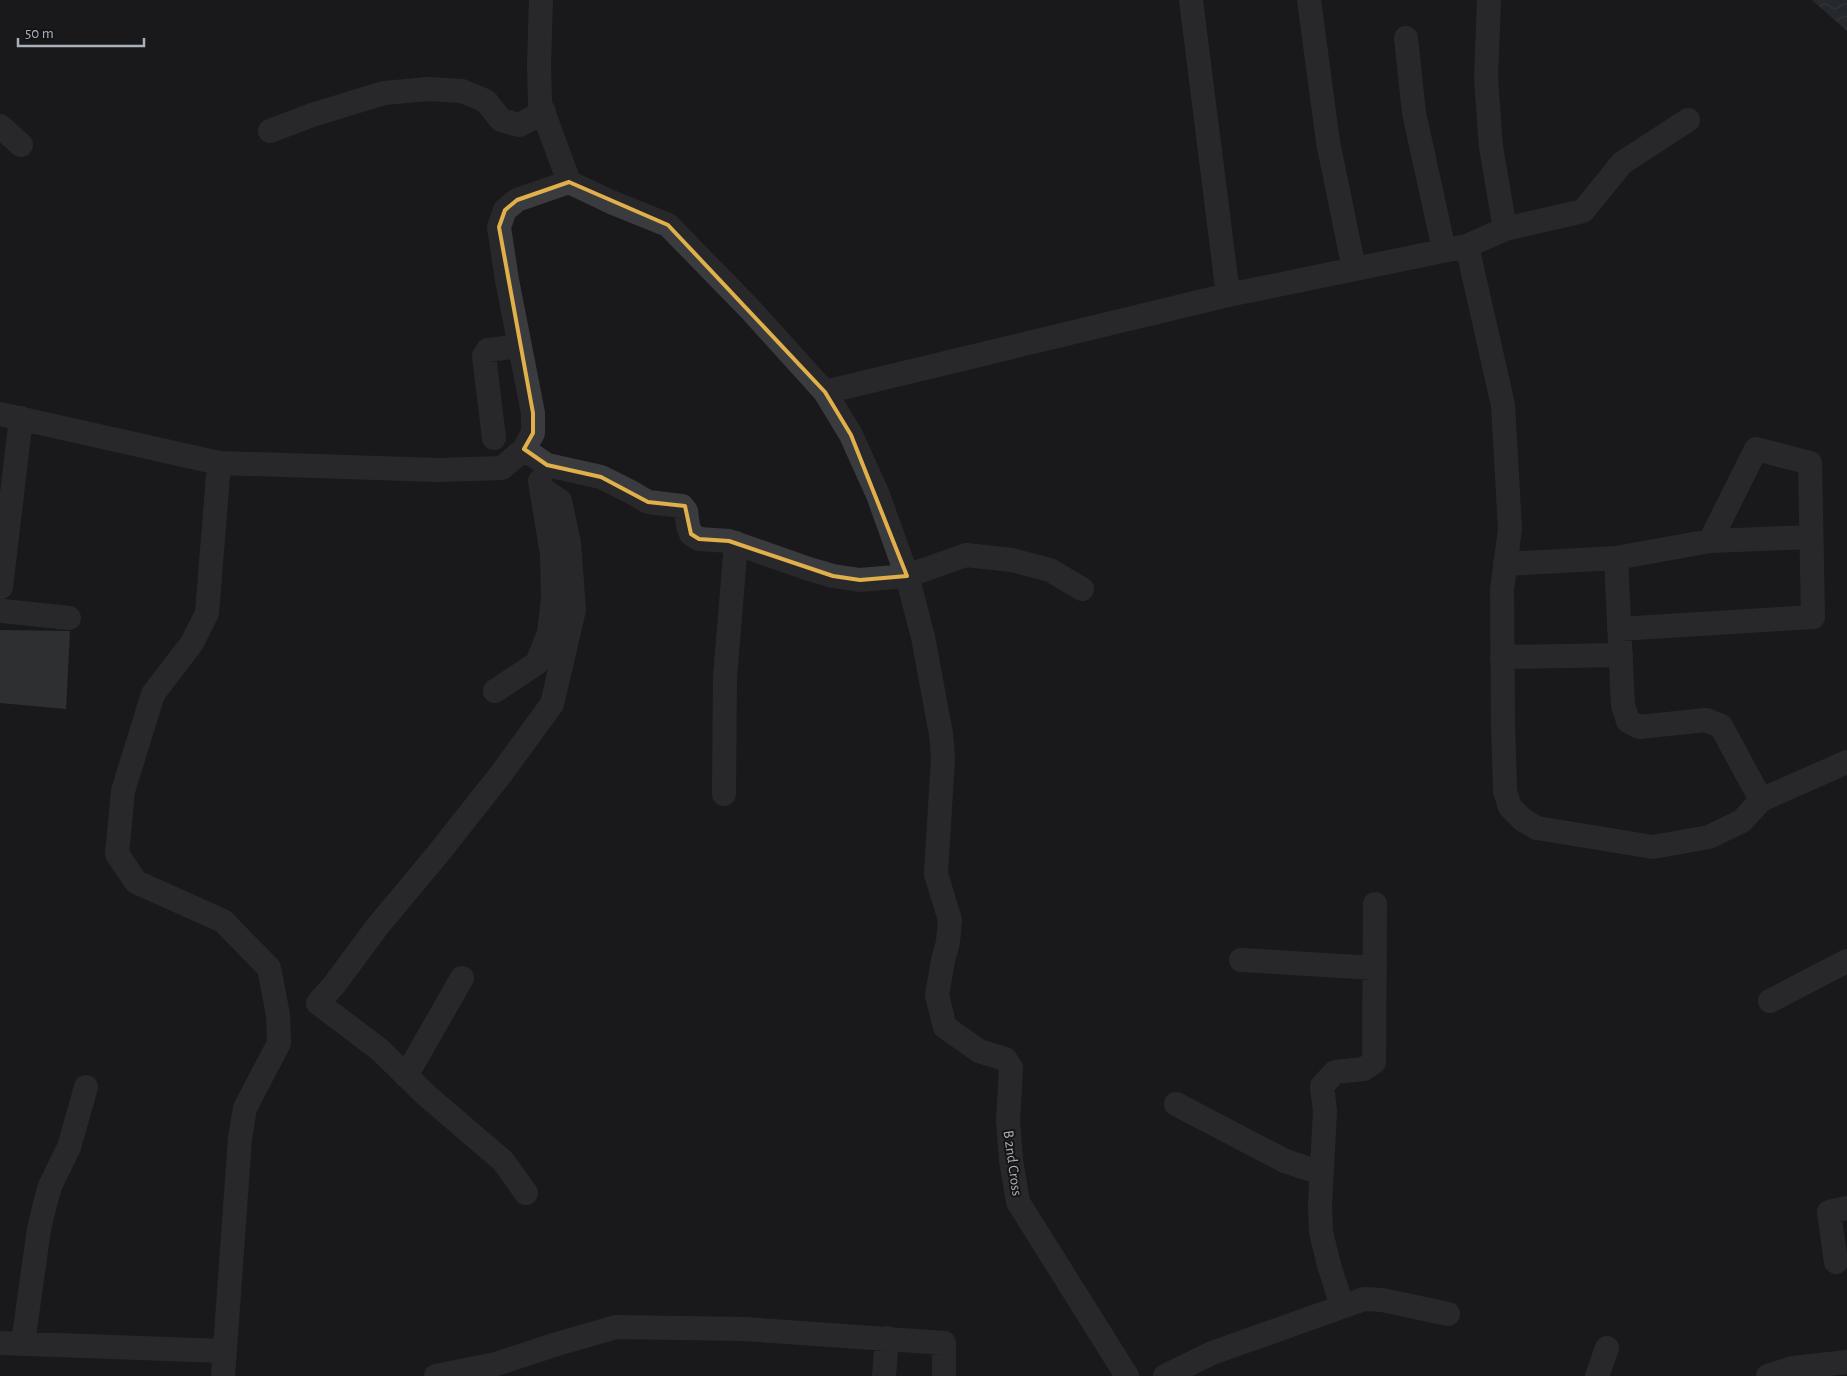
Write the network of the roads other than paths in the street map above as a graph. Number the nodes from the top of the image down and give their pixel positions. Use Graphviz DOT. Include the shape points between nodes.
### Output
graph roads {
  1 [pos="541,0"];
  2 [pos="1191,0"];
  3 [pos="1309,0"];
  4 [pos="1489,0"];
  5 [pos="1406,38"];
  6 [pos="544,112"];
  7 [pos="1688,120"];
  8 [pos="0,126"];
  9 [pos="270,131"];
  10 [pos="22,145"];
  11 [pos="569,182"];
  12 [pos="1505,229"];
  13 [pos="1467,246"];
  14 [pos="1444,250"];
  15 [pos="1354,269"];
  16 [pos="1228,295"];
  17 [pos="520,346"];
  18 [pos="825,392"];
  19 [pos="10,416"];
  20 [pos="494,438"];
  21 [pos="530,453"];
  22 [pos="8,461"];
  23 [pos="219,462"];
  24 [pos="541,488"];
  25 [pos="1811,538"];
  26 [pos="1710,541"];
  27 [pos="736,543"];
  28 [pos="1616,558"];
  29 [pos="1505,564"];
  30 [pos="907,576"];
  31 [pos="0,587"];
  32 [pos="1082,589"];
  33 [pos="1,612"];
  34 [pos="68,618"];
  35 [pos="1620,629"];
  36 [pos="1621,655"];
  37 [pos="1502,657"];
  38 [pos="495,691"];
  39 [pos="1847,762"];
  40 [pos="724,794"];
  41 [pos="1761,800"];
  42 [pos="1375,904"];
  43 [pos="1241,960"];
  44 [pos="1847,962"];
  45 [pos="1375,968"];
  46 [pos="462,978"];
  47 [pos="1770,1001"];
  48 [pos="406,1076"];
  49 [pos="86,1087"];
  50 [pos="1176,1104"];
  51 [pos="1321,1173"];
  52 [pos="526,1193"];
  53 [pos="1847,1208"];
  54 [pos="1836,1262"];
  55 [pos="1342,1306"];
  56 [pos="1448,1314"];
  57 [pos="886,1338"];
  58 [pos="0,1343"];
  59 [pos="23,1343"];
  60 [pos="1607,1348"];
  61 [pos="224,1351"];
  62 [pos="1847,1362"];
  63 [pos="223,1376"];
  64 [pos="436,1376"];
  65 [pos="884,1376"];
  66 [pos="944,1376"];
  67 [pos="1126,1376"];
  68 [pos="1165,1376"];
  69 [pos="1597,1376"];
  70 [pos="1768,1376"];
  1 -- 6 [label="street" via="540,103"];
  2 -- 16 [label="street"];
  3 -- 15 [label="street" via="1328,142"];
  4 -- 12 [label="street" via="1486,78 1492,147"];
  5 -- 14 [label="street" via="1414,113"];
  6 -- 9 [label="street" via="519,125 501,120 486,101 462,91 428,89 384,93"];
  6 -- 11 [label="street"];
  7 -- 12 [label="street" via="1622,163 1583,211"];
  8 -- 10 [label="street"];
  11 -- 17 [label="street" via="517,200 505,210 499,227"];
  11 -- 18 [label="street, B 2nd Cross" via="668,225"];
  12 -- 13 [label="street"];
  13 -- 14 [label="street"];
  13 -- 29 [label="street" via="1503,406 1510,520"];
  14 -- 15 [label="street"];
  15 -- 16 [label="street"];
  16 -- 18 [label="street"];
  17 -- 20 [label="street" via="488,350 484,356"];
  17 -- 21 [label="street" via="533,413"];
  18 -- 30 [label="street, B 2nd Cross" via="851,435 878,494"];
  19 -- 22 [label="street"];
  19 -- 23 [label="street"];
  21 -- 23 [label="street" via="502,468 439,470"];
  21 -- 24 [label="street"];
  21 -- 27 [label="street" via="547,465 601,477 648,502 682,506 691,534 699,539"];
  22 -- 31 [label="street"];
  23 -- 61 [label="street" via="207,613 192,643 153,694 123,791 117,854 136,882 223,921 270,968 279,1043 245,1108"];
  24 -- 38 [label="street" via="552,554 553,599 549,633 537,663"];
  24 -- 48 [label="street" via="560,501 569,543 574,610 552,704 495,782 318,1003 380,1050"];
  25 -- 26 [label="street"];
  25 -- 26 [label="street" via="1810,463 1756,449"];
  25 -- 35 [label="street" via="1812,617"];
  26 -- 28 [label="street"];
  27 -- 30 [label="street" via="834,576 860,580"];
  27 -- 40 [label="street" via="725,677"];
  28 -- 29 [label="street"];
  28 -- 35 [label="street"];
  29 -- 37 [label="street"];
  30 -- 32 [label="street" via="966,555 1012,560 1050,570"];
  30 -- 67 [label="street, B 2nd Cross" via="923,637 941,734 943,758 936,874 950,920 937,995 945,1027 979,1051 1005,1059 1011,1068 1008,1120 1018,1202"];
  31 -- 33 [label="street" via="6,596 6,606"];
  33 -- 34 [label="street"];
  35 -- 36 [label="street"];
  36 -- 37 [label="street"];
  36 -- 41 [label="street" via="1623,705 1628,721 1639,728 1706,720 1721,726"];
  37 -- 41 [label="street" via="1506,791 1510,807 1537,828 1653,847 1709,837 1742,821"];
  39 -- 41 [label="street"];
  42 -- 45 [label="street"];
  43 -- 45 [label="street"];
  44 -- 47 [label="street"];
  45 -- 51 [label="street" via="1374,1062 1364,1069 1335,1072 1322,1086 1325,1111"];
  46 -- 48 [label="street"];
  48 -- 52 [label="street" via="503,1161"];
  49 -- 59 [label="street" via="69,1147 50,1186 39,1229"];
  50 -- 51 [label="street" via="1285,1161"];
  51 -- 55 [label="street" via="1321,1232"];
  53 -- 54 [label="street" via="1830,1212"];
  55 -- 56 [label="street" via="1364,1299 1382,1300"];
  55 -- 68 [label="street" via="1212,1353"];
  57 -- 64 [label="street" via="745,1329 616,1327 496,1364"];
  57 -- 65 [label="street"];
  57 -- 66 [label="street" via="944,1343"];
  58 -- 59 [label="street"];
  59 -- 61 [label="street"];
  60 -- 69 [label="street"];
  61 -- 63 [label="street"];
  62 -- 70 [label="street" via="1794,1368"];
}
